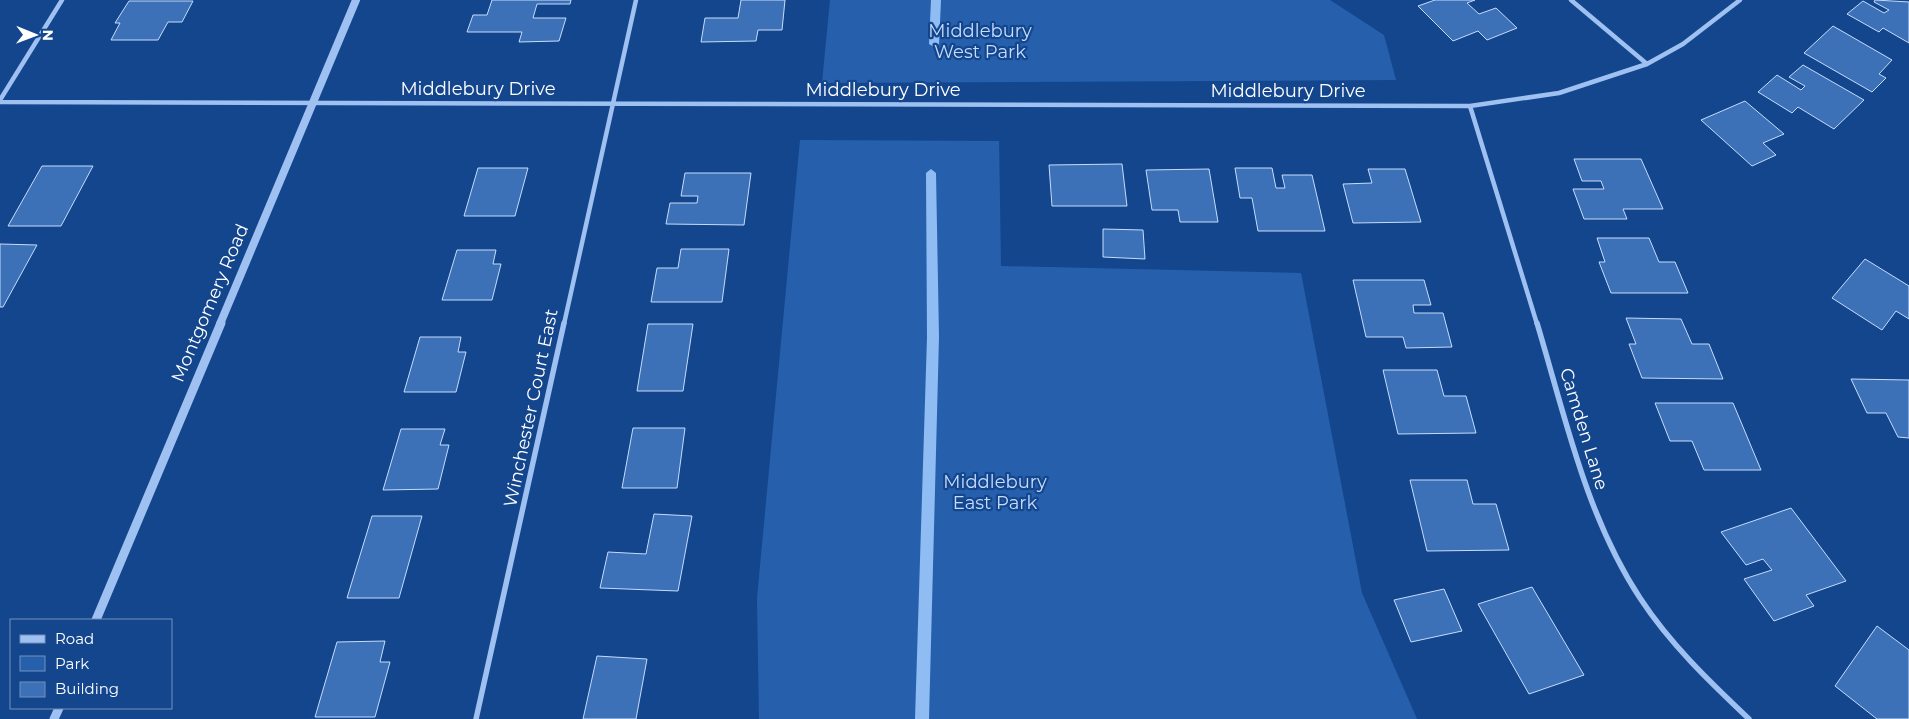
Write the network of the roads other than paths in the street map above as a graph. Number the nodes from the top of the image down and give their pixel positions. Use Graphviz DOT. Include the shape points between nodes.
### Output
graph roads {
  1 [pos="62,0"];
  2 [pos="356,0"];
  3 [pos="636,0"];
  4 [pos="1571,0"];
  5 [pos="1740,0"];
  6 [pos="1647,64"];
  7 [pos="0,101"];
  8 [pos="313,103"];
  9 [pos="613,103"];
  10 [pos="1470,106"];
  11 [pos="96,619"];
  12 [pos="476,719"];
  13 [pos="1749,719"];
  1 -- 7 [label="street"];
  2 -- 8 [label="street, Montgomery Road"];
  3 -- 9 [label="street, Winchester Court East"];
  4 -- 6 [label="street"];
  5 -- 6 [label="street, Middlebury Drive" via="1682,44"];
  6 -- 10 [label="street, Middlebury Drive" via="1559,93"];
  7 -- 8 [label="street, Middlebury Drive"];
  8 -- 9 [label="street, Middlebury Drive"];
  8 -- 11 [label="street, Montgomery Road"];
  9 -- 10 [label="street, Middlebury Drive"];
  9 -- 12 [label="street, Winchester Court East"];
  10 -- 13 [label="street, Camden Lane" via="1596,512 1614,553 1664,632"];
}
